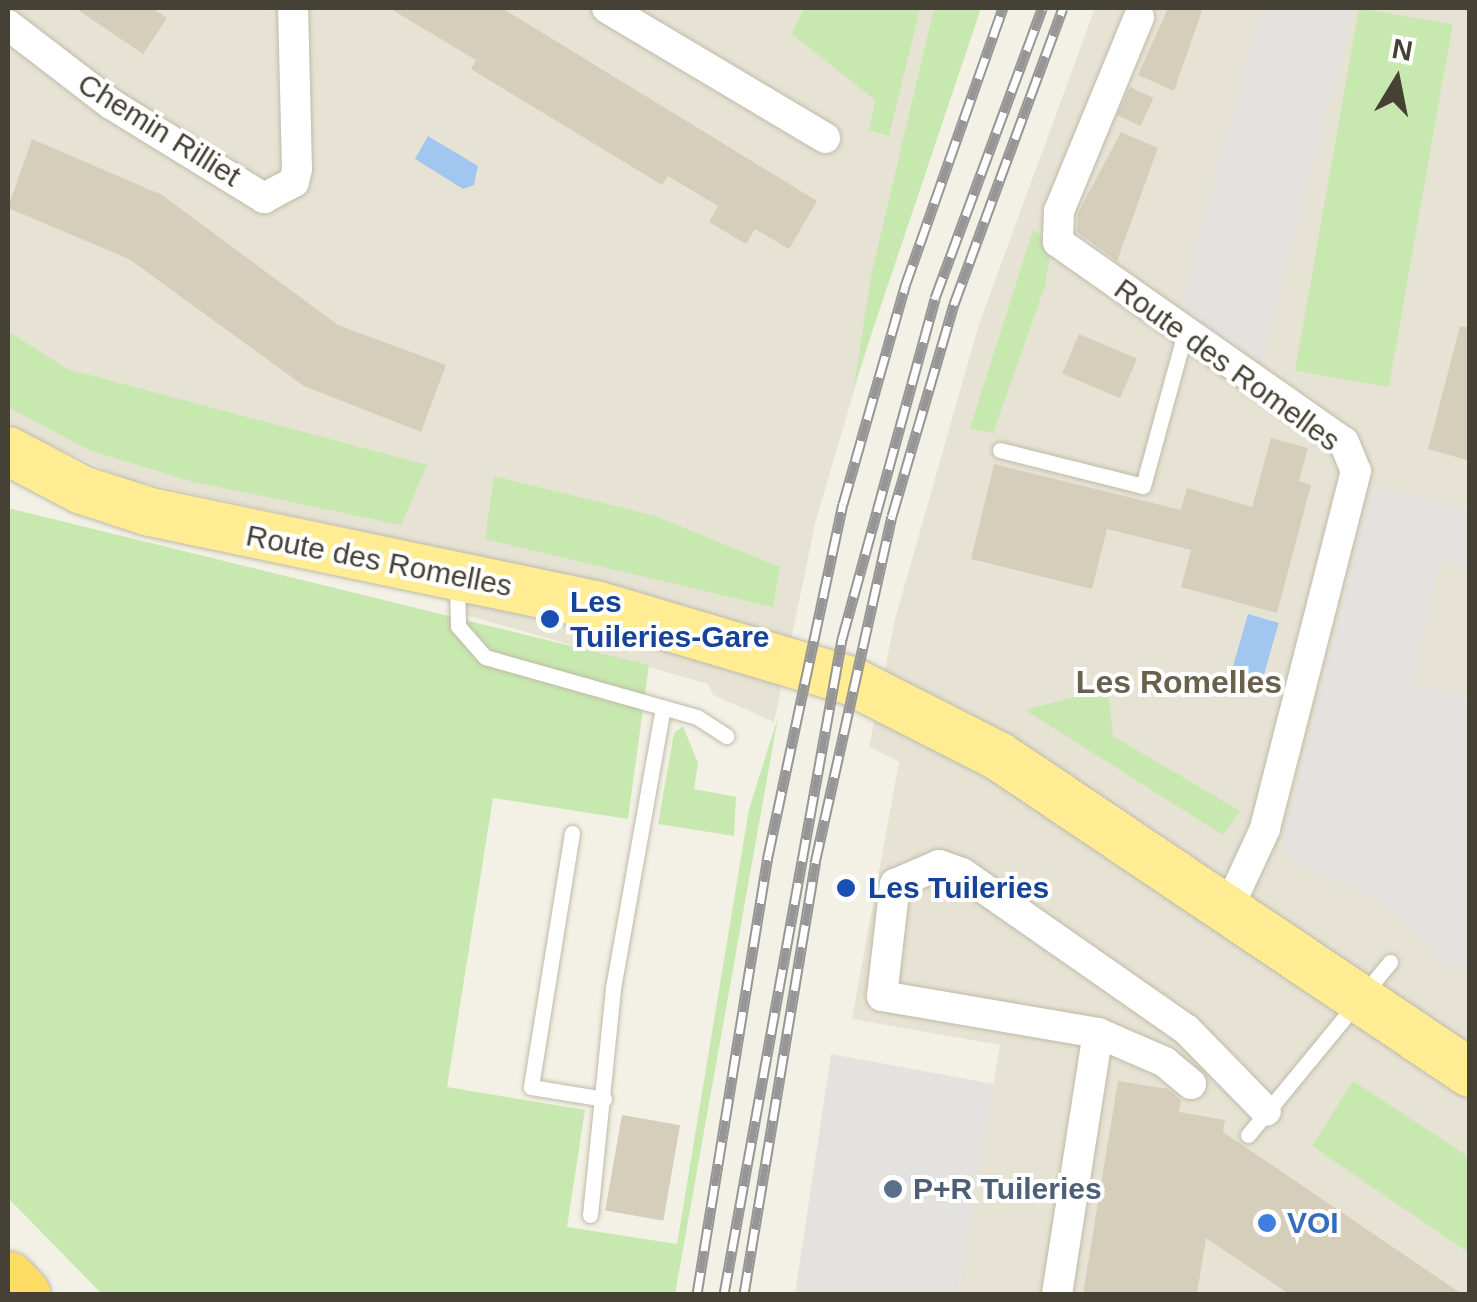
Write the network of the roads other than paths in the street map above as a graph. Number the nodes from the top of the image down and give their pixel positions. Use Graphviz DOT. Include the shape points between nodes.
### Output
graph roads {
  1 [pos="292,8"];
  2 [pos="607,8"];
  3 [pos="1141,12"];
  4 [pos="8,25"];
  5 [pos="825,138"];
  6 [pos="1184,336"];
  7 [pos="1000,450"];
  8 [pos="8,451"];
  9 [pos="457,575"];
  10 [pos="663,707"];
  11 [pos="726,736"];
  12 [pos="572,833"];
  13 [pos="1226,912"];
  14 [pos="1390,962"];
  15 [pos="1358,1001"];
  16 [pos="1098,1033"];
  17 [pos="1470,1073"];
  18 [pos="1191,1084"];
  19 [pos="604,1099"];
  20 [pos="1257,1123"];
  21 [pos="590,1215"];
  22 [pos="8,1278"];
  23 [pos="22,1294"];
  24 [pos="1057,1294"];
  1 -- 4 [label="street, Chemin Rilliet" via="294,182 264,198 111,104"];
  2 -- 5 [label="street"];
  3 -- 6 [label="street, Route des Romelles" via="1054,227 1058,242"];
  6 -- 7 [label="lane" via="1143,486"];
  6 -- 13 [label="street, Route des Romelles" via="1344,442 1356,471 1265,829"];
  8 -- 9 [label="main road, Route des Romelles" via="82,490 150,512"];
  9 -- 10 [label="lane" via="458,626 485,656"];
  9 -- 13 [label="main road, Route des Romelles" via="686,628 886,696 1000,757"];
  10 -- 11 [label="lane" via="703,719"];
  10 -- 19 [label="lane" via="613,988"];
  12 -- 19 [label="lane" via="531,1086"];
  13 -- 15 [label="main road, Route des Romelles"];
  14 -- 15 [label="lane"];
  15 -- 17 [label="main road, Route des Romelles"];
  15 -- 20 [label="lane"];
  16 -- 18 [label="street" via="1165,1062"];
  16 -- 20 [label="street" via="882,996 895,884 939,865 962,873 1187,1030"];
  16 -- 24 [label="street"];
  19 -- 21 [label="lane"];
  22 -- 23 [label="highway"];
}
